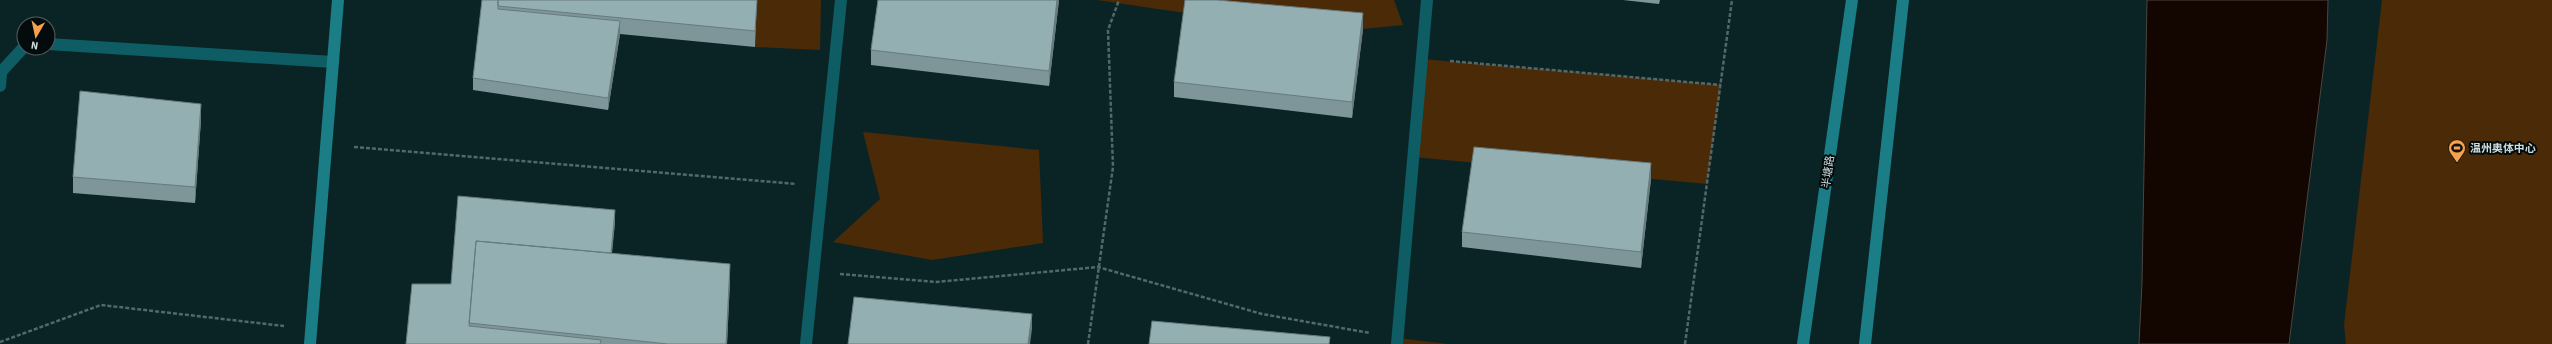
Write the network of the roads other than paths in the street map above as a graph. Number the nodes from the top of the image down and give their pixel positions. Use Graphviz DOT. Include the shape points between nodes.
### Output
graph roads {
  1 [pos="338,0"];
  2 [pos="841,0"];
  3 [pos="1426,0"];
  4 [pos="1852,0"];
  5 [pos="1903,0"];
  6 [pos="56,45"];
  7 [pos="17,56"];
  8 [pos="333,62"];
  9 [pos="1,73"];
  10 [pos="0,86"];
  11 [pos="1397,341"];
  12 [pos="310,344"];
  13 [pos="806,344"];
  14 [pos="1803,344"];
  15 [pos="1865,344"];
  1 -- 8 [label="main road"];
  2 -- 13 [label="lane"];
  3 -- 11 [label="lane"];
  4 -- 14 [label="main road, 半塘路"];
  5 -- 15 [label="main road"];
  6 -- 8 [label="lane"];
  7 -- 9 [label="lane"];
  8 -- 12 [label="main road"];
  9 -- 10 [label="lane"];
}
